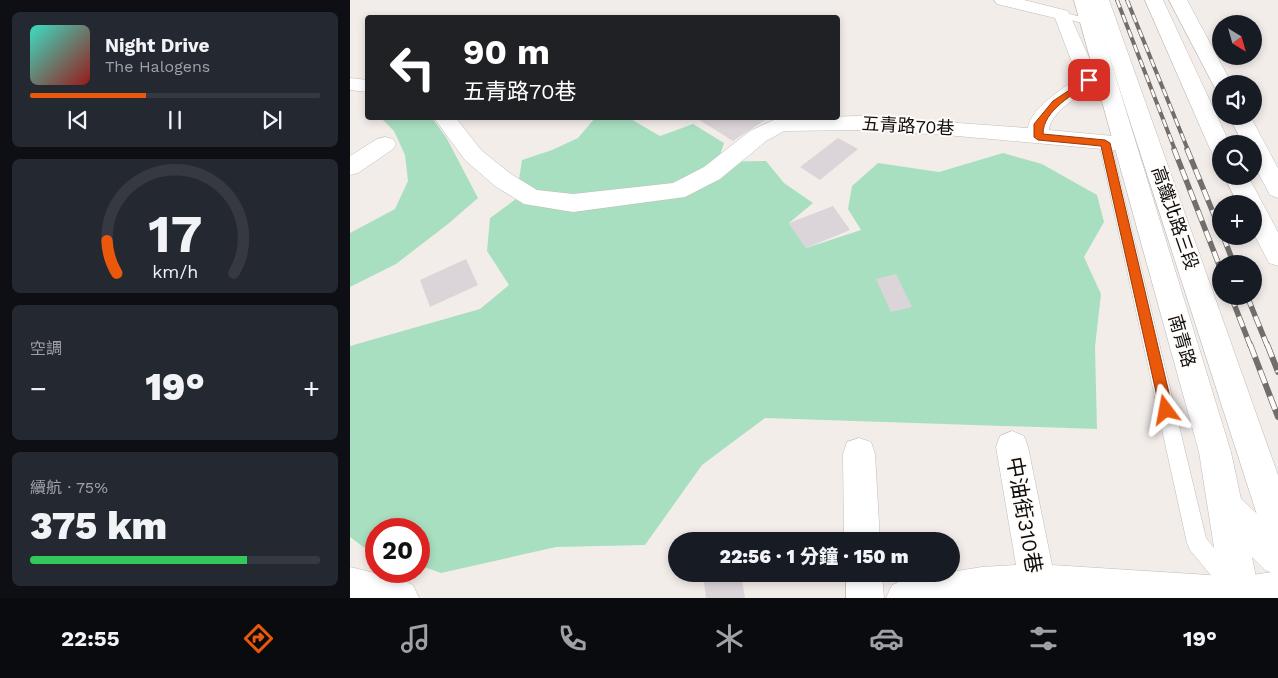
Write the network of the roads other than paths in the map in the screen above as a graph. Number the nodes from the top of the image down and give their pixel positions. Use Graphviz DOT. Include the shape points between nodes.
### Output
graph roads {
  1 [pos="1003,0"];
  2 [pos="1083,0"];
  3 [pos="1154,0"];
  4 [pos="1178,0"];
  5 [pos="1095,11"];
  6 [pos="1062,15"];
  7 [pos="1217,75"];
  8 [pos="350,84"];
  9 [pos="365,86"];
  10 [pos="447,120"];
  11 [pos="1244,125"];
  12 [pos="1215,135"];
  13 [pos="1038,137"];
  14 [pos="385,144"];
  15 [pos="1114,144"];
  16 [pos="350,167"];
  17 [pos="1278,190"];
  18 [pos="1262,225"];
  19 [pos="1278,256"];
  20 [pos="1012,447"];
  21 [pos="859,454"];
  22 [pos="1226,509"];
  23 [pos="1278,524"];
  24 [pos="862,532"];
  25 [pos="1278,557"];
  26 [pos="864,582"];
  27 [pos="350,586"];
  28 [pos="1278,590"];
  29 [pos="1038,591"];
  30 [pos="1241,597"];
  31 [pos="400,598"];
  32 [pos="865,598"];
  33 [pos="905,598"];
  1 -- 6 [label="main road"];
  2 -- 5 [label="main road, 高鐵北路三段"];
  3 -- 12 [label="main road"];
  4 -- 7 [label="main road"];
  5 -- 6 [label="lane"];
  5 -- 15 [label="main road, 高鐵北路三段"];
  5 -- 23 [label="main road, 高鐵北路三段"];
  6 -- 13 [label="main road" via="1089,80 1056,103 1039,124"];
  8 -- 9 [label="main road"];
  10 -- 13 [label="main road, 五青路70巷" via="473,155 503,180 532,198 573,203 678,191 712,173 758,136 780,124 860,123"];
  11 -- 17 [label="main road"];
  13 -- 15 [label="main road, 五青路70巷"];
  14 -- 16 [label="main road"];
  15 -- 22 [label="main road, 南青路" via="1215,452"];
  15 -- 30 [label="lane" via="1197,543"];
  18 -- 19 [label="main road"];
  20 -- 29 [label="main road, 中油街310巷"];
  21 -- 24 [label="main road"];
  22 -- 25 [label="main road"];
  22 -- 30 [label="main road, 南青路"];
  26 -- 32 [label="main road"];
  27 -- 31 [label="main road"];
  28 -- 30 [label="main road"];
  29 -- 30 [label="main road"];
  29 -- 33 [label="main road" via="982,586"];
}
